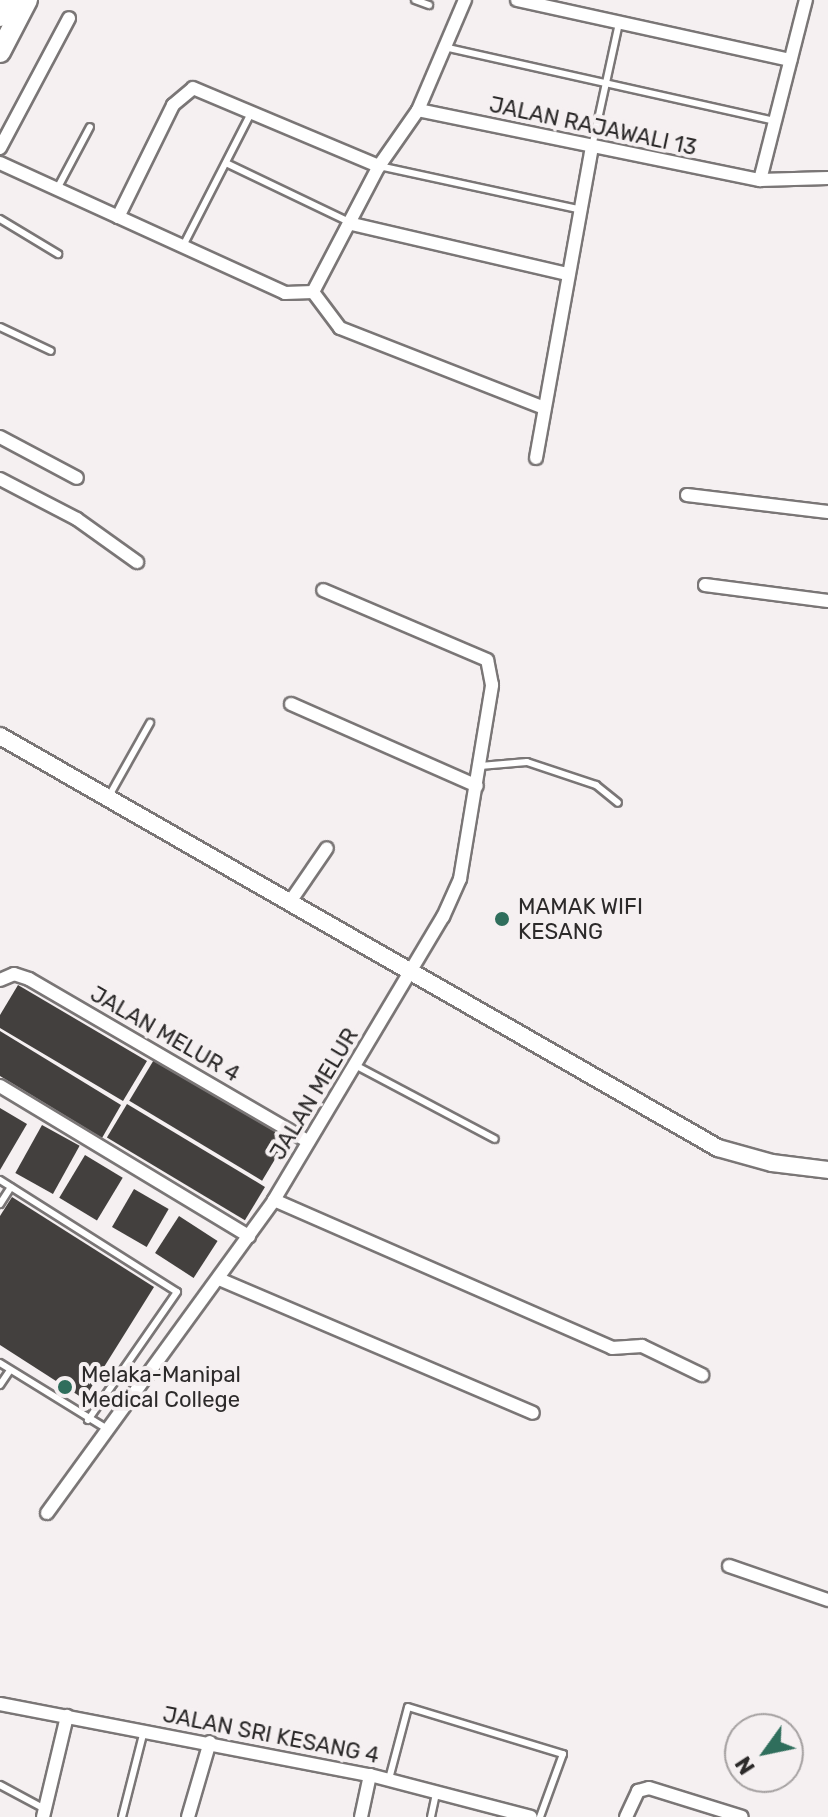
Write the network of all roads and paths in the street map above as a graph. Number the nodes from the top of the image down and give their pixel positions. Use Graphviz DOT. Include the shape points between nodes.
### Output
graph roads {
  1 [pos="9,0"];
  2 [pos="27,0"];
  3 [pos="415,0"];
  4 [pos="465,0"];
  5 [pos="517,0"];
  6 [pos="806,0"];
  7 [pos="429,5"];
  8 [pos="560,5"];
  9 [pos="0,16"];
  10 [pos="69,18"];
  11 [pos="619,23"];
  12 [pos="444,47"];
  13 [pos="0,52"];
  14 [pos="790,60"];
  15 [pos="606,82"];
  16 [pos="418,110"];
  17 [pos="252,111"];
  18 [pos="775,121"];
  19 [pos="90,127"];
  20 [pos="592,147"];
  21 [pos="0,148"];
  22 [pos="0,163"];
  23 [pos="226,163"];
  24 [pos="379,166"];
  25 [pos="828,178"];
  26 [pos="760,180"];
  27 [pos="57,189"];
  28 [pos="582,210"];
  29 [pos="118,217"];
  30 [pos="0,219"];
  31 [pos="352,224"];
  32 [pos="183,246"];
  33 [pos="58,254"];
  34 [pos="567,274"];
  35 [pos="313,292"];
  36 [pos="0,327"];
  37 [pos="51,351"];
  38 [pos="544,408"];
  39 [pos="0,437"];
  40 [pos="536,458"];
  41 [pos="77,478"];
  42 [pos="0,479"];
  43 [pos="687,495"];
  44 [pos="828,512"];
  45 [pos="137,562"];
  46 [pos="705,585"];
  47 [pos="323,590"];
  48 [pos="828,601"];
  49 [pos="291,704"];
  50 [pos="150,723"];
  51 [pos="0,736"];
  52 [pos="480,766"];
  53 [pos="477,786"];
  54 [pos="109,796"];
  55 [pos="618,803"];
  56 [pos="327,848"];
  57 [pos="290,902"];
  58 [pos="411,971"];
  59 [pos="0,980"];
  60 [pos="355,1065"];
  61 [pos="0,1086"];
  62 [pos="495,1139"];
  63 [pos="307,1141"];
  64 [pos="828,1170"];
  65 [pos="0,1180"];
  66 [pos="11,1187"];
  67 [pos="274,1200"];
  68 [pos="0,1204"];
  69 [pos="249,1236"];
  70 [pos="219,1279"];
  71 [pos="0,1363"];
  72 [pos="10,1370"];
  73 [pos="702,1375"];
  74 [pos="0,1385"];
  75 [pos="533,1413"];
  76 [pos="88,1420"];
  77 [pos="111,1431"];
  78 [pos="47,1513"];
  79 [pos="729,1566"];
  80 [pos="828,1600"];
  81 [pos="0,1704"];
  82 [pos="67,1716"];
  83 [pos="145,1730"];
  84 [pos="210,1742"];
  85 [pos="370,1775"];
  86 [pos="389,1780"];
  87 [pos="0,1785"];
  88 [pos="436,1793"];
  89 [pos="44,1813"];
  90 [pos="500,1813"];
  91 [pos="122,1817"];
  92 [pos="188,1817"];
  93 [pos="361,1817"];
  94 [pos="431,1817"];
  95 [pos="531,1817"];
  96 [pos="540,1817"];
  97 [pos="626,1817"];
  98 [pos="742,1817"];
  1 -- 9 [label="main road"];
  2 -- 13 [label="main road"];
  3 -- 7 [label="lane"];
  4 -- 12 [label="street"];
  5 -- 8 [label="street"];
  6 -- 14 [label="street"];
  8 -- 11 [label="street"];
  10 -- 21 [label="street"];
  11 -- 14 [label="street"];
  11 -- 15 [label="lane"];
  12 -- 15 [label="lane"];
  12 -- 16 [label="street"];
  14 -- 18 [label="street"];
  15 -- 18 [label="lane"];
  15 -- 20 [label="lane"];
  16 -- 20 [label="street, JALAN RAJAWALI 13"];
  16 -- 24 [label="street"];
  17 -- 23 [label="lane"];
  17 -- 24 [label="street"];
  17 -- 29 [label="street" via="207,91 193,88 183,93"];
  18 -- 26 [label="street"];
  19 -- 27 [label="lane"];
  20 -- 26 [label="street, JALAN RAJAWALI 13"];
  20 -- 28 [label="street"];
  22 -- 27 [label="street"];
  23 -- 31 [label="lane"];
  23 -- 32 [label="lane"];
  24 -- 28 [label="lane"];
  24 -- 31 [label="street"];
  25 -- 26 [label="street, JALAN RAJAWALI 13"];
  27 -- 29 [label="street"];
  28 -- 34 [label="street"];
  29 -- 32 [label="street"];
  30 -- 33 [label="lane"];
  31 -- 34 [label="street"];
  31 -- 35 [label="street"];
  32 -- 35 [label="street" via="285,293"];
  34 -- 38 [label="street"];
  35 -- 38 [label="street" via="340,328"];
  36 -- 37 [label="lane"];
  38 -- 40 [label="street"];
  39 -- 41 [label="street"];
  42 -- 45 [label="street" via="77,519"];
  43 -- 44 [label="street"];
  46 -- 48 [label="street"];
  47 -- 52 [label="street, JALAN MELUR" via="487,660 492,685"];
  49 -- 53 [label="street"];
  50 -- 54 [label="lane"];
  51 -- 54 [label="street"];
  52 -- 53 [label="street, JALAN MELUR"];
  52 -- 55 [label="lane" via="527,762 596,785"];
  53 -- 58 [label="street, JALAN MELUR" via="460,879"];
  54 -- 57 [label="street"];
  56 -- 57 [label="street"];
  57 -- 58 [label="street"];
  58 -- 60 [label="street, JALAN MELUR"];
  58 -- 64 [label="street" via="718,1148 772,1163"];
  59 -- 63 [label="street, JALAN MELUR 4" via="14,974 29,979"];
  60 -- 62 [label="lane"];
  60 -- 63 [label="street, JALAN MELUR"];
  61 -- 69 [label="street"];
  63 -- 67 [label="street, JALAN MELUR"];
  65 -- 66 [label="lane"];
  66 -- 68 [label="lane"];
  66 -- 76 [label="lane" via="177,1292"];
  67 -- 69 [label="street, JALAN MELUR"];
  67 -- 73 [label="street" via="612,1348 642,1346"];
  69 -- 70 [label="street, JALAN MELUR"];
  70 -- 75 [label="street"];
  70 -- 77 [label="street, JALAN MELUR"];
  71 -- 72 [label="lane"];
  72 -- 74 [label="lane"];
  72 -- 76 [label="lane"];
  76 -- 77 [label="lane"];
  77 -- 78 [label="street, JALAN MELUR"];
  79 -- 80 [label="street"];
  81 -- 82 [label="street, JALAN SRI KESANG 4"];
  82 -- 83 [label="street, JALAN SRI KESANG 4"];
  82 -- 89 [label="street"];
  83 -- 84 [label="street, JALAN SRI KESANG 4"];
  83 -- 91 [label="lane"];
  84 -- 85 [label="street, JALAN SRI KESANG 4"];
  84 -- 92 [label="street"];
  85 -- 86 [label="street, JALAN SRI KESANG 4"];
  85 -- 93 [label="street"];
  86 -- 88 [label="street, JALAN SRI KESANG 4"];
  86 -- 96 [label="lane" via="408,1707 563,1754"];
  87 -- 89 [label="lane"];
  88 -- 90 [label="street, JALAN SRI KESANG 4"];
  88 -- 94 [label="lane"];
  90 -- 95 [label="street, JALAN SRI KESANG 4"];
  97 -- 98 [label="street" via="638,1791 649,1788"];
}
